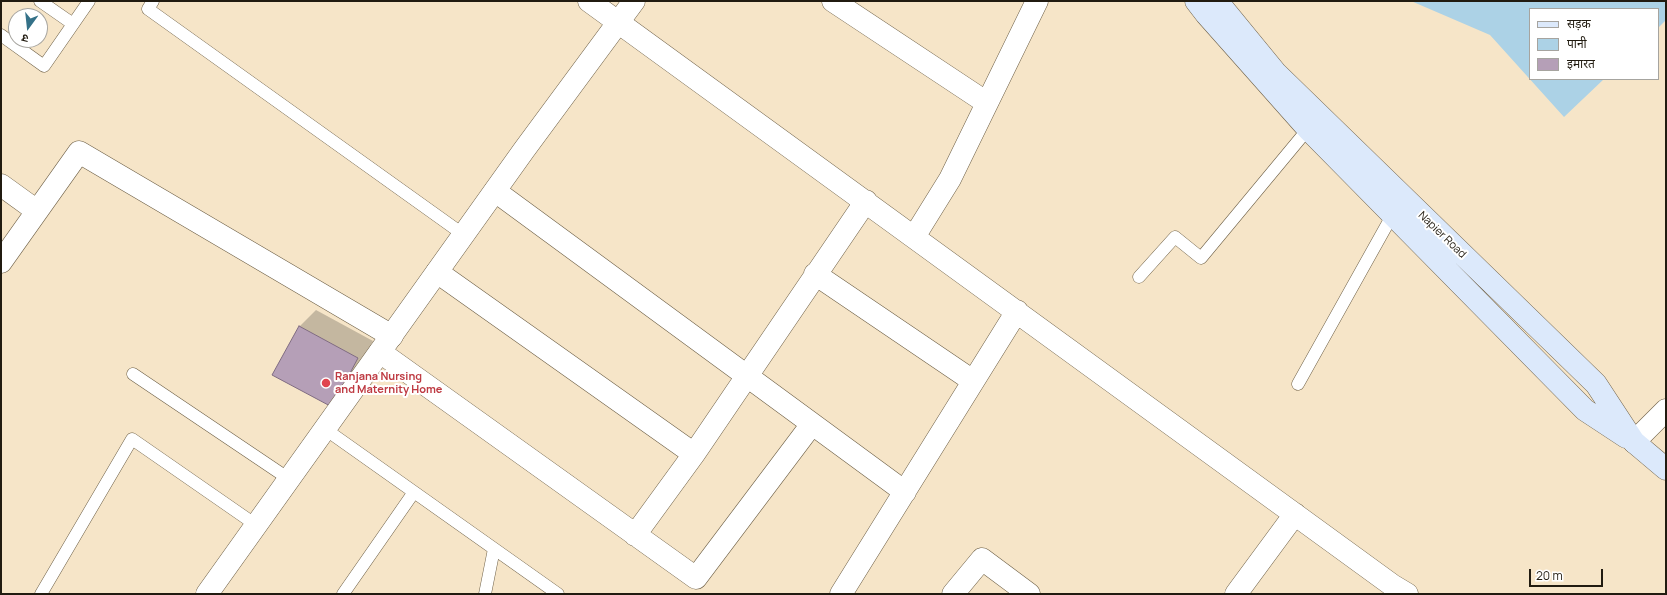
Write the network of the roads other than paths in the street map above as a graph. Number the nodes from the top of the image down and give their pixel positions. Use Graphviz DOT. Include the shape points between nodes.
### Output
graph roads {
  1 [pos="40,1"];
  2 [pos="89,1"];
  3 [pos="154,1"];
  4 [pos="590,1"];
  5 [pos="634,1"];
  6 [pos="833,1"];
  7 [pos="1038,1"];
  8 [pos="1196,1"];
  9 [pos="1217,1"];
  10 [pos="856,7"];
  11 [pos="619,22"];
  12 [pos="73,24"];
  13 [pos="1,35"];
  14 [pos="987,104"];
  15 [pos="1308,129"];
  16 [pos="1,184"];
  17 [pos="495,191"];
  18 [pos="866,201"];
  19 [pos="37,211"];
  20 [pos="1394,214"];
  21 [pos="464,235"];
  22 [pos="914,236"];
  23 [pos="1,262"];
  24 [pos="437,272"];
  25 [pos="815,274"];
  26 [pos="1139,277"];
  27 [pos="1017,311"];
  28 [pos="386,344"];
  29 [pos="133,374"];
  30 [pos="746,375"];
  31 [pos="973,381"];
  32 [pos="1298,384"];
  33 [pos="1666,410"];
  34 [pos="812,424"];
  35 [pos="325,429"];
  36 [pos="1634,442"];
  37 [pos="694,454"];
  38 [pos="1666,469"];
  39 [pos="289,479"];
  40 [pos="414,492"];
  41 [pos="905,492"];
  42 [pos="1295,514"];
  43 [pos="256,525"];
  44 [pos="635,534"];
  45 [pos="494,549"];
  46 [pos="41,594"];
  47 [pos="207,594"];
  48 [pos="343,594"];
  49 [pos="485,594"];
  50 [pos="558,594"];
  51 [pos="841,594"];
  52 [pos="953,594"];
  53 [pos="1030,594"];
  54 [pos="1236,594"];
  55 [pos="1407,594"];
  1 -- 12 [label="lane"];
  2 -- 12 [label="lane"];
  3 -- 21 [label="lane" via="148,9"];
  4 -- 11 [label="street"];
  5 -- 11 [label="street"];
  6 -- 10 [label="street"];
  7 -- 14 [label="street"];
  8 -- 15 [label="main road"];
  9 -- 36 [label="main road, Napier Road" via="1276,73 1596,384"];
  10 -- 14 [label="street"];
  11 -- 17 [label="street"];
  11 -- 18 [label="street"];
  12 -- 13 [label="lane" via="44,66"];
  14 -- 22 [label="street" via="950,179"];
  15 -- 20 [label="main road"];
  15 -- 26 [label="lane" via="1201,258 1175,237"];
  16 -- 19 [label="street"];
  17 -- 21 [label="street"];
  17 -- 30 [label="street"];
  18 -- 22 [label="street"];
  18 -- 25 [label="street"];
  19 -- 23 [label="street"];
  19 -- 28 [label="street" via="79,152"];
  20 -- 32 [label="lane"];
  20 -- 36 [label="main road" via="1585,410"];
  21 -- 24 [label="street"];
  22 -- 27 [label="street"];
  24 -- 28 [label="street"];
  24 -- 37 [label="street"];
  25 -- 30 [label="street"];
  25 -- 31 [label="street"];
  27 -- 31 [label="street"];
  27 -- 42 [label="street"];
  28 -- 35 [label="street"];
  28 -- 44 [label="street"];
  29 -- 39 [label="lane"];
  30 -- 34 [label="street"];
  30 -- 37 [label="street"];
  31 -- 41 [label="street"];
  33 -- 36 [label="street"];
  34 -- 41 [label="street"];
  34 -- 44 [label="street" via="696,578"];
  35 -- 39 [label="street"];
  35 -- 40 [label="lane"];
  36 -- 38 [label="main road, Napier Road"];
  37 -- 44 [label="street"];
  39 -- 43 [label="street"];
  40 -- 45 [label="lane"];
  40 -- 48 [label="lane"];
  41 -- 51 [label="street"];
  42 -- 54 [label="street"];
  42 -- 55 [label="street"];
  43 -- 46 [label="lane" via="132,438"];
  43 -- 47 [label="street"];
  45 -- 49 [label="lane"];
  45 -- 50 [label="lane"];
  52 -- 53 [label="street" via="982,559"];
}
